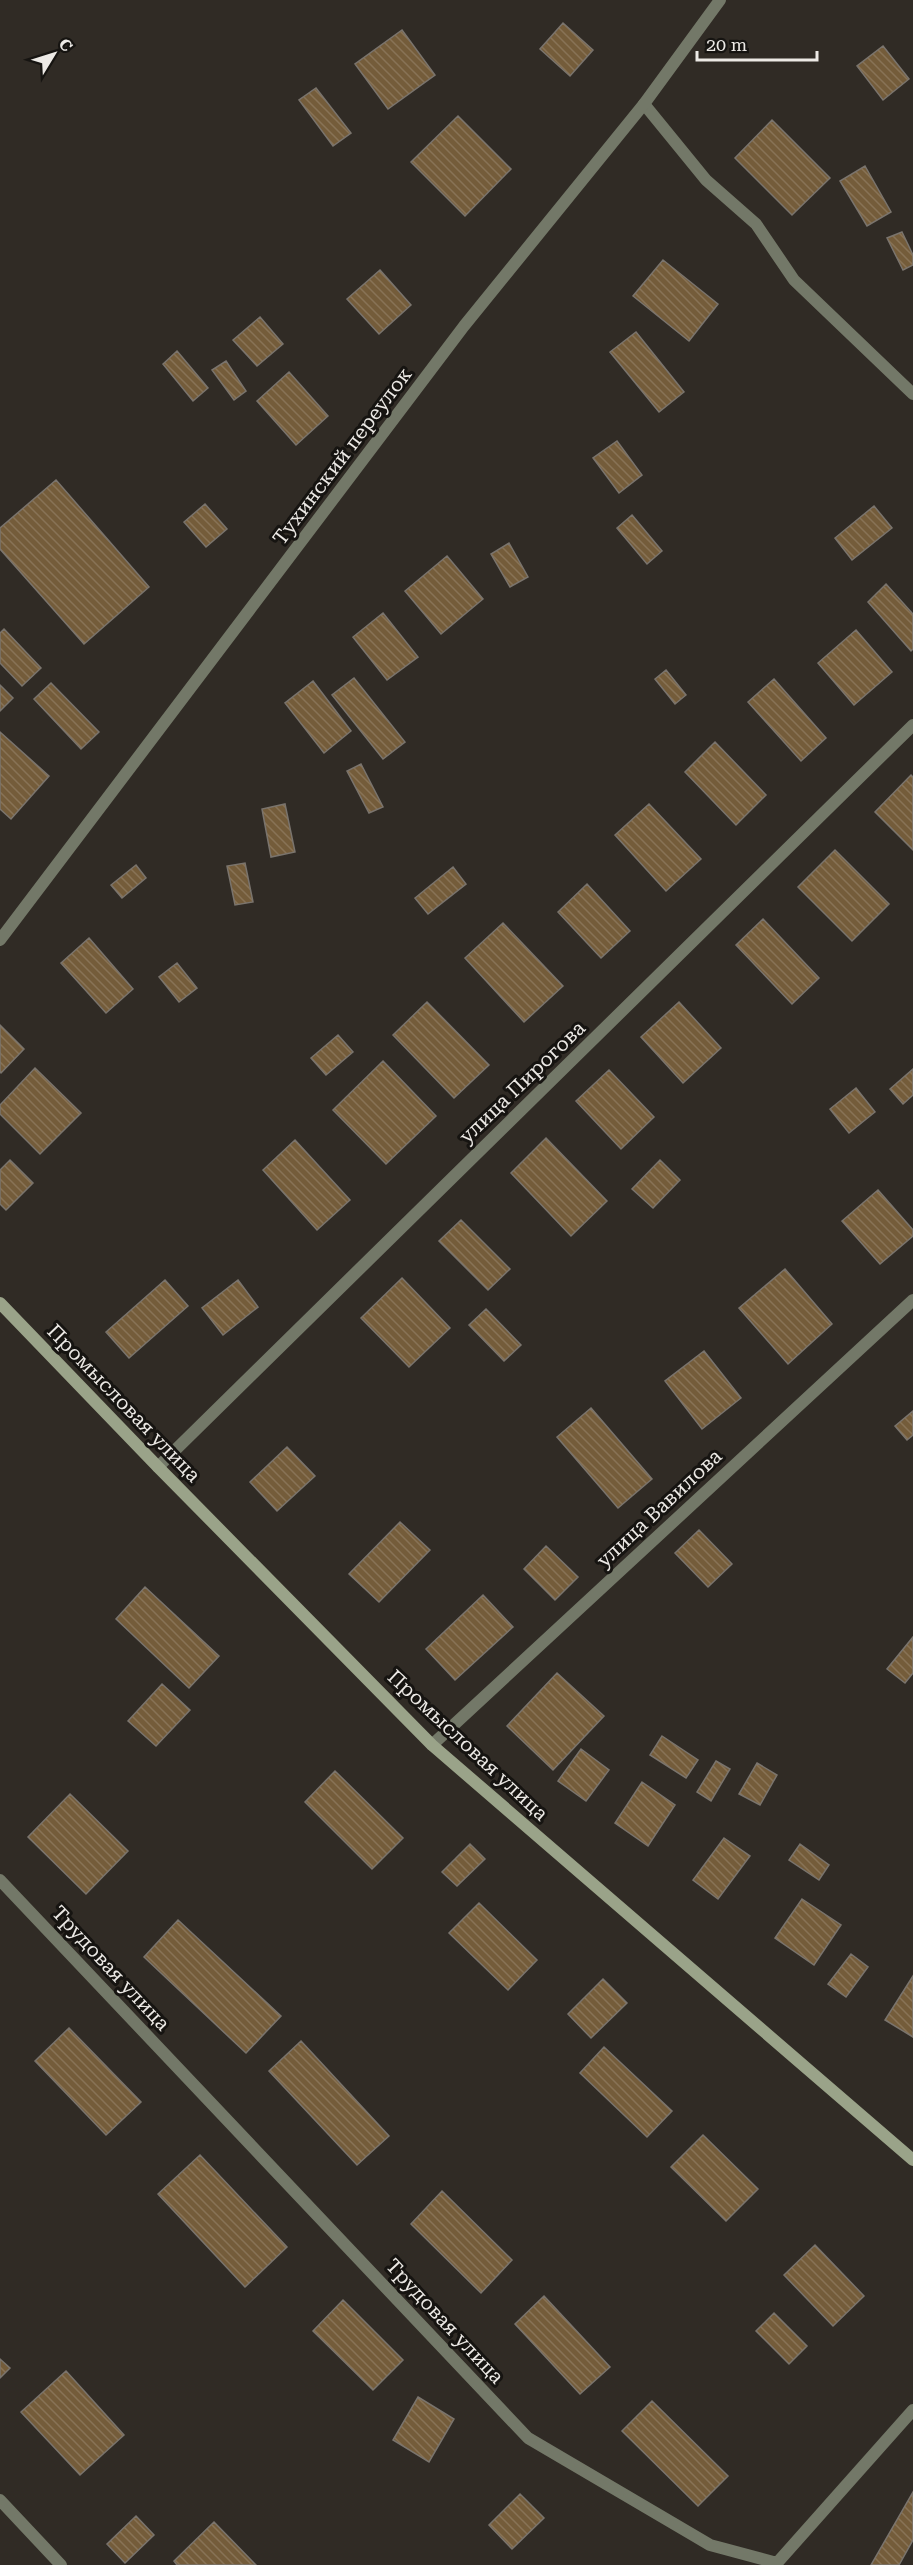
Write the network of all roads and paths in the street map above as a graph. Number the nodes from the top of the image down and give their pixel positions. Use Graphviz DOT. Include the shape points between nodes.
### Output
graph roads {
  1 [pos="720,0"];
  2 [pos="644,104"];
  3 [pos="913,394"];
  4 [pos="913,725"];
  5 [pos="0,940"];
  6 [pos="913,1300"];
  7 [pos="0,1303"];
  8 [pos="158,1467"];
  9 [pos="432,1744"];
  10 [pos="0,1880"];
  11 [pos="913,2160"];
  12 [pos="913,2410"];
  13 [pos="0,2500"];
  14 [pos="61,2565"];
  1 -- 2 [label="street, Тухинский переулок"];
  2 -- 3 [label="street" via="706,180 756,224 794,280"];
  2 -- 5 [label="street, Тухинский переулок" via="464,326"];
  4 -- 8 [label="street, улица Пирогова"];
  6 -- 9 [label="street, улица Вавилова"];
  7 -- 8 [label="street, Промысловая улица"];
  8 -- 9 [label="street, Промысловая улица"];
  9 -- 11 [label="street, Промысловая улица"];
  10 -- 12 [label="street, Трудовая улица" via="528,2438 627,2498 710,2545 777,2563"];
  13 -- 14 [label="street"];
}
